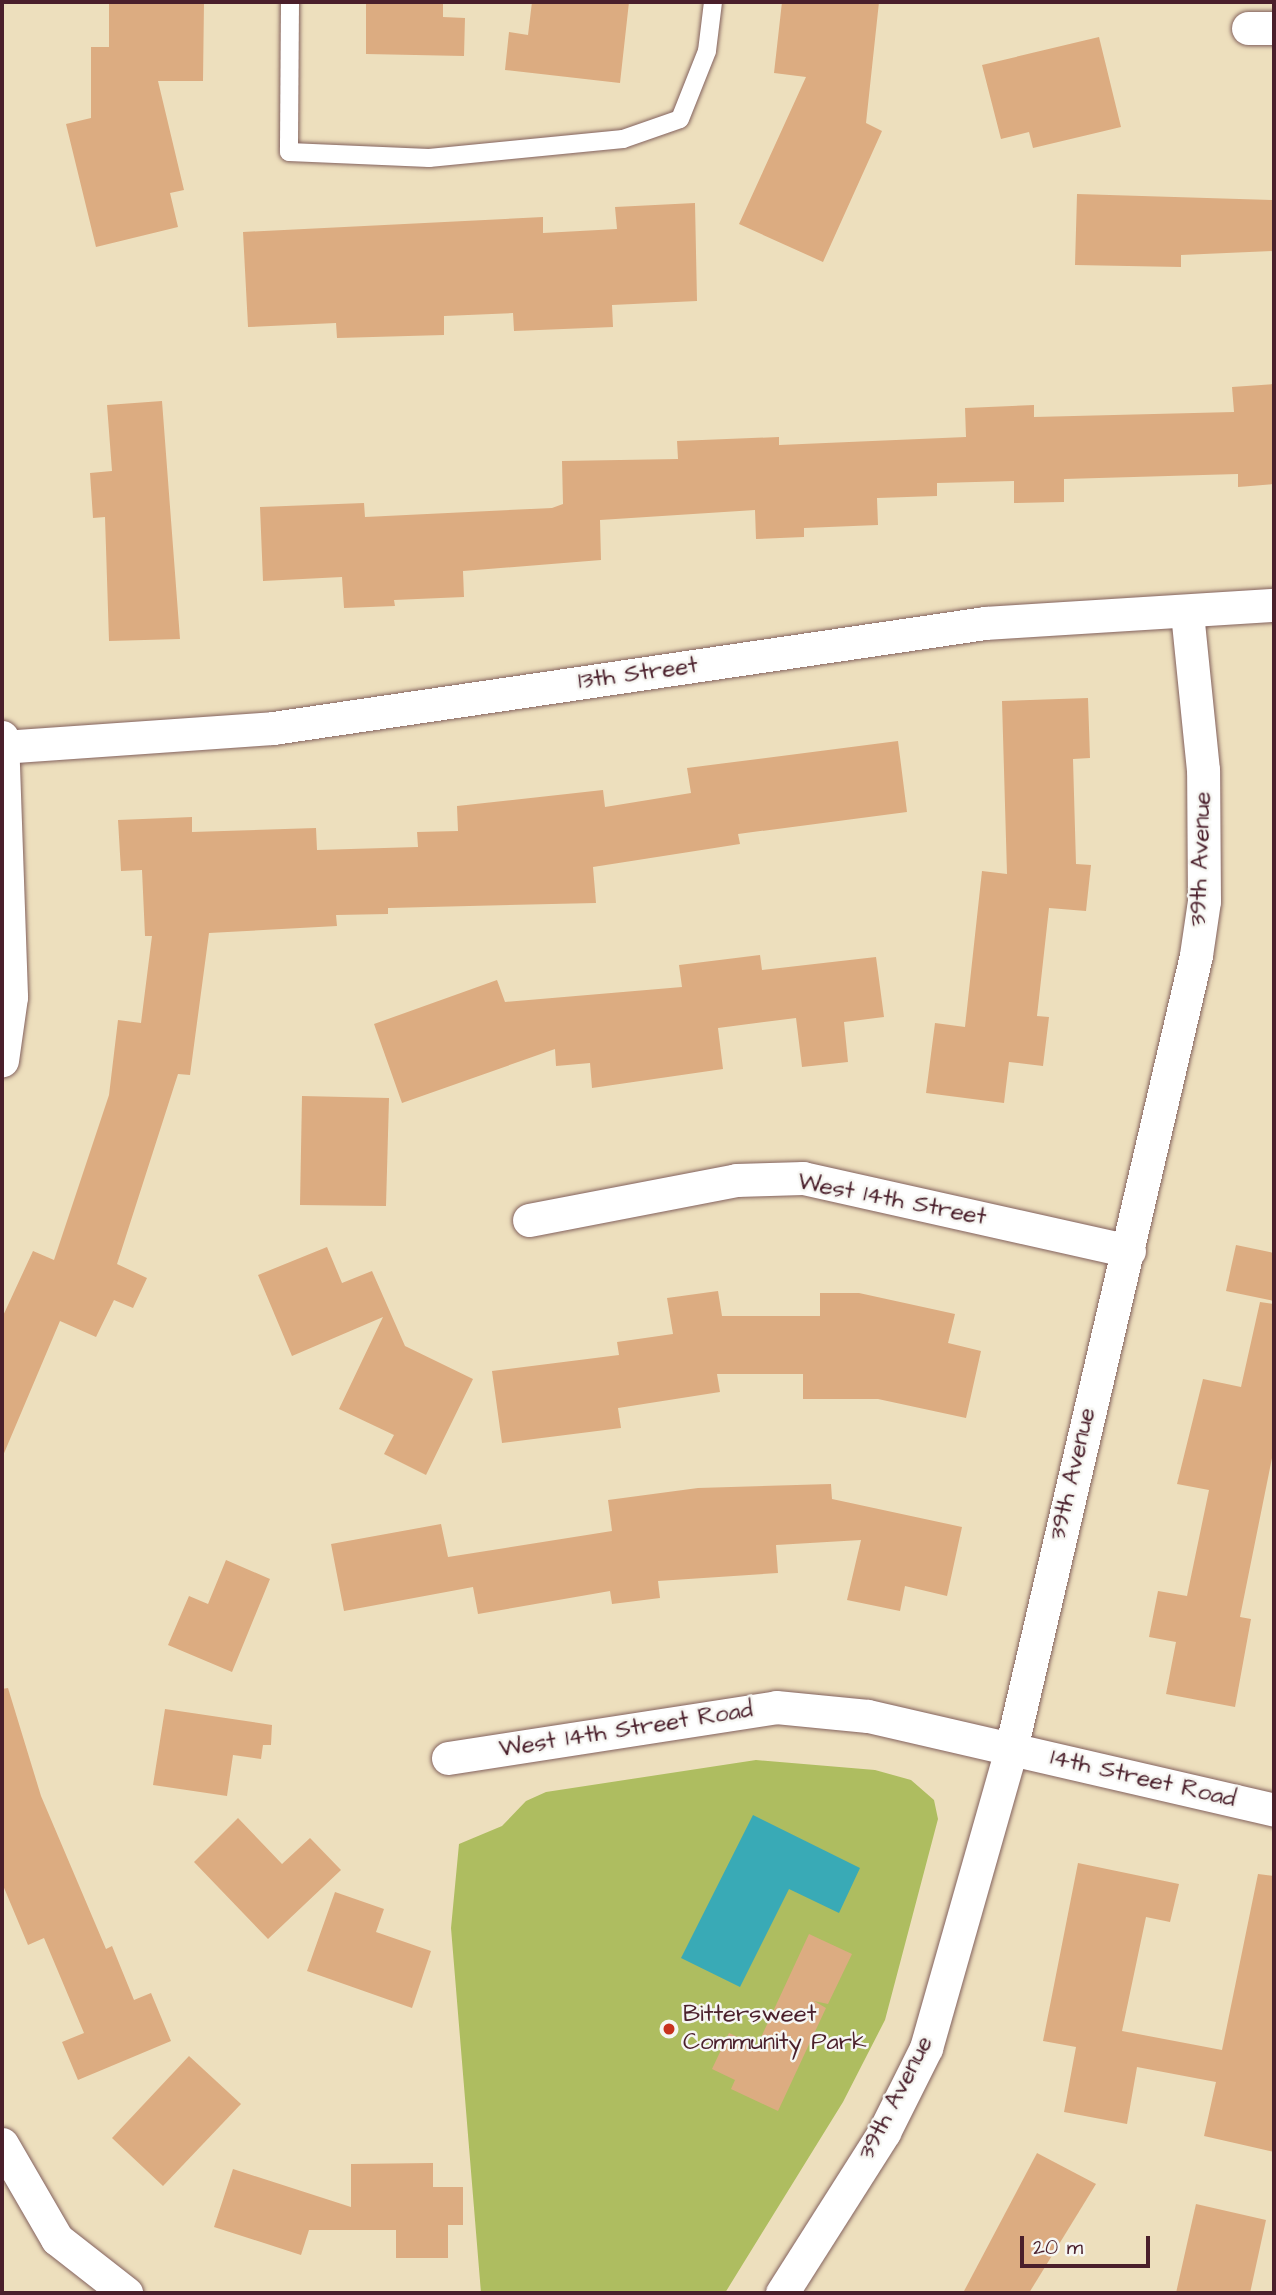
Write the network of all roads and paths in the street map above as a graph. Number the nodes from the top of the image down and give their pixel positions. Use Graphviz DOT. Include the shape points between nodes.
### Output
graph roads {
  1 [pos="290,2"];
  2 [pos="713,2"];
  3 [pos="1274,605"];
  4 [pos="1187,612"];
  5 [pos="2,737"];
  6 [pos="2,747"];
  7 [pos="2,1060"];
  8 [pos="529,1220"];
  9 [pos="1129,1251"];
  10 [pos="1011,1749"];
  11 [pos="448,1758"];
  12 [pos="1274,1810"];
  13 [pos="2,2144"];
  14 [pos="126,2293"];
  15 [pos="782,2293"];
  1 -- 2 [label="lane" via="289,152 429,158 623,139 680,119 707,51"];
  3 -- 4 [label="street, 13th Street"];
  4 -- 6 [label="street, 13th Street" via="985,623 273,728"];
  4 -- 9 [label="street, 39th Avenue" via="1203,770 1204,901"];
  5 -- 6 [label="street"];
  6 -- 7 [label="street" via="11,997"];
  8 -- 9 [label="street, West 14th Street" via="736,1180 803,1178"];
  9 -- 10 [label="street, 39th Avenue"];
  10 -- 11 [label="street, West 14th Street Road" via="868,1716 776,1707"];
  10 -- 12 [label="street, 14th Street Road"];
  10 -- 15 [label="street, 39th Avenue" via="926,2048 884,2132"];
  13 -- 14 [label="street" via="57,2239"];
}
